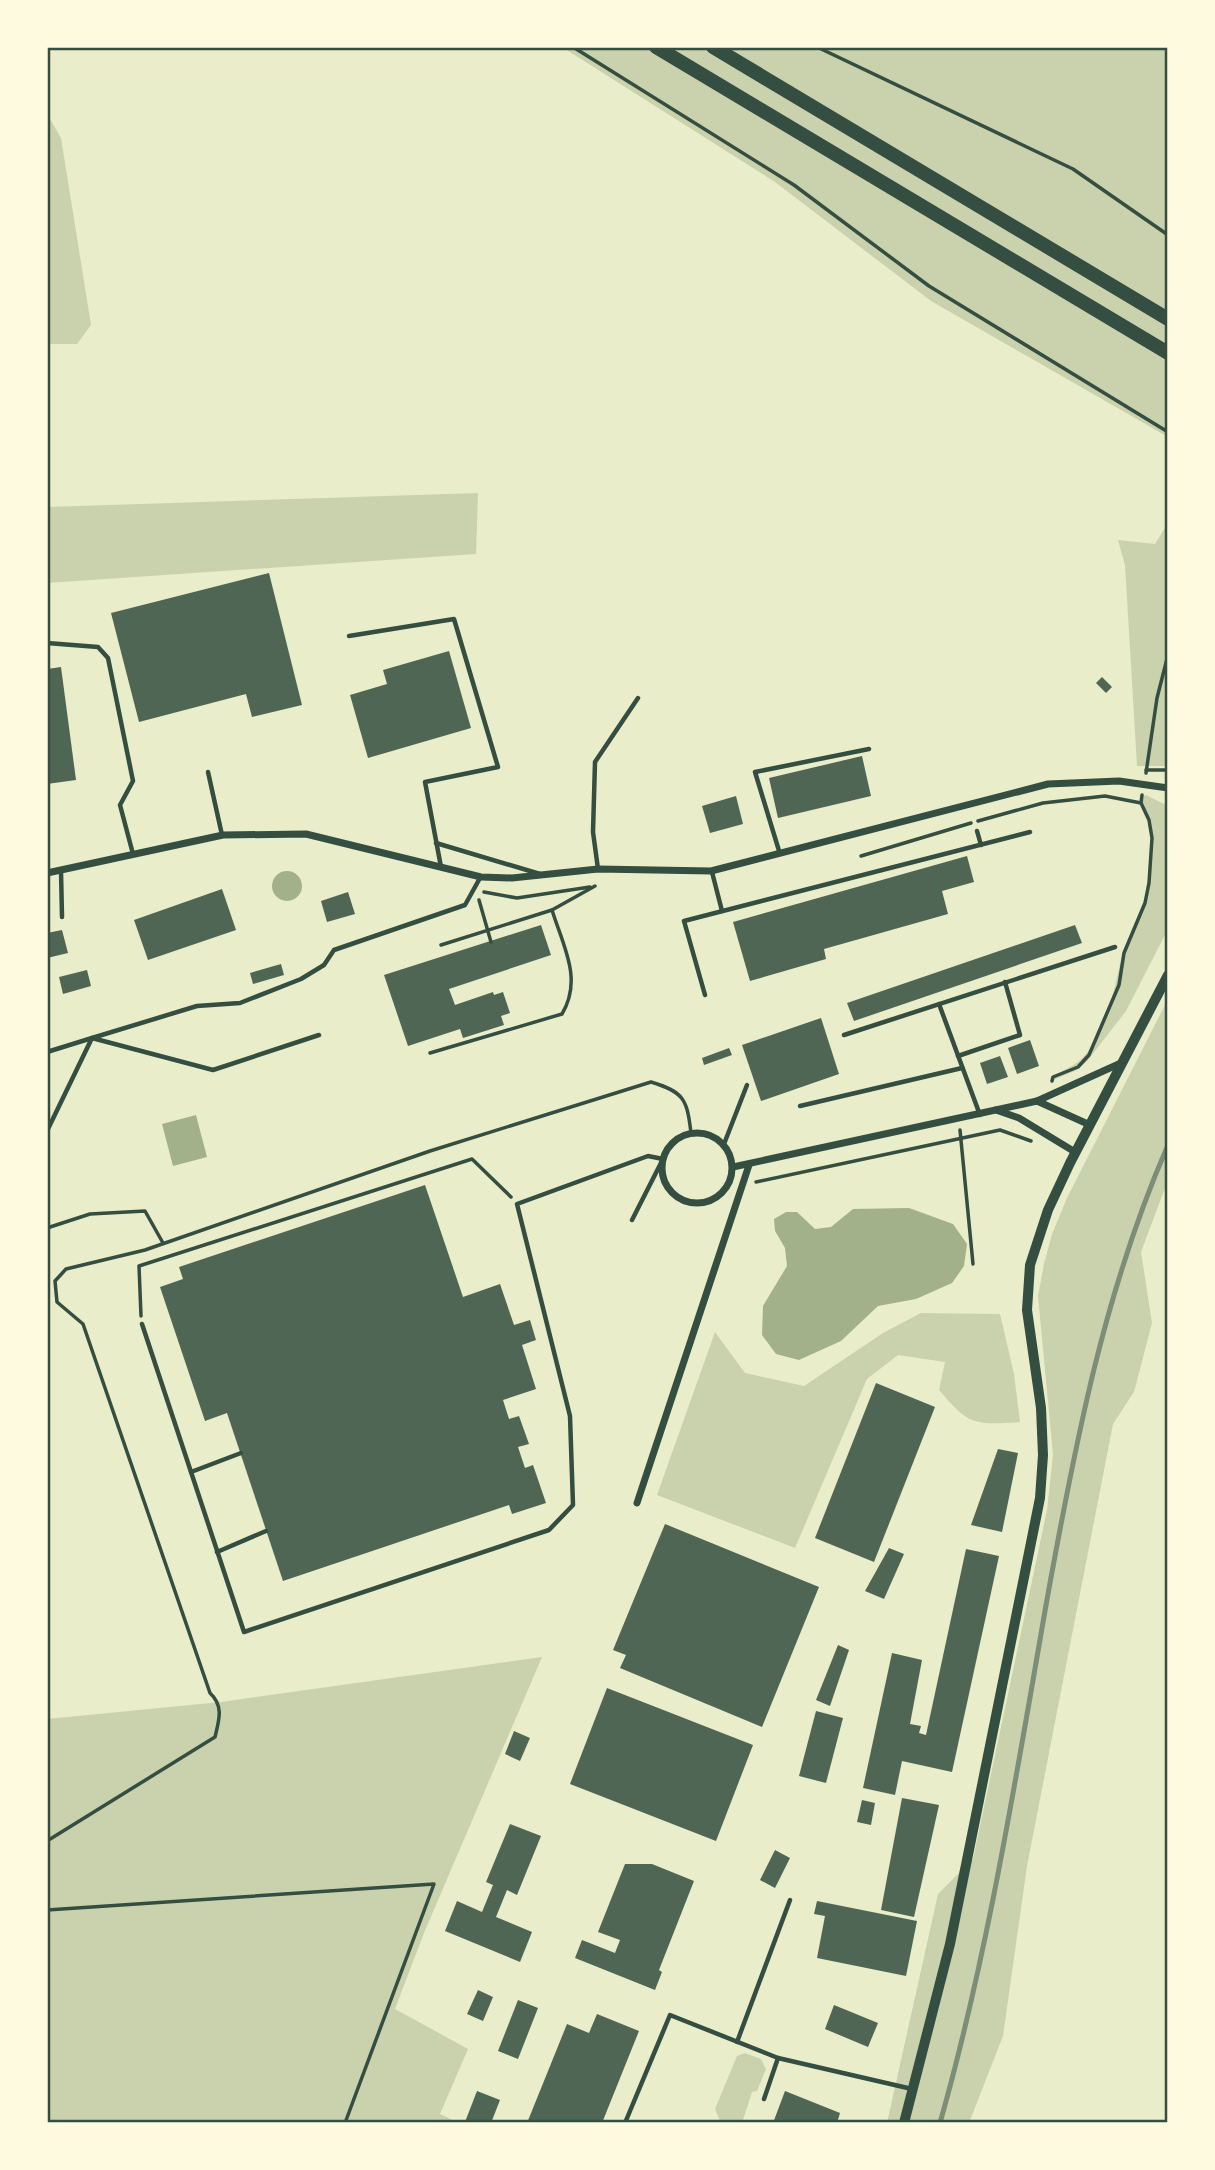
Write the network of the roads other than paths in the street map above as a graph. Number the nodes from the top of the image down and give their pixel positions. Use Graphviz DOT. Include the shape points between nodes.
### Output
graph roads {
  1 [pos="656,47"];
  2 [pos="713,47"];
  3 [pos="1168,319"];
  4 [pos="1168,353"];
  5 [pos="349,636"];
  6 [pos="47,643"];
  7 [pos="638,698"];
  8 [pos="869,749"];
  9 [pos="208,772"];
  10 [pos="1166,790"];
  11 [pos="977,831"];
  12 [pos="1030,832"];
  13 [pos="223,835"];
  14 [pos="436,843"];
  15 [pos="981,845"];
  16 [pos="134,855"];
  17 [pos="780,855"];
  18 [pos="442,868"];
  19 [pos="598,869"];
  20 [pos="61,870"];
  21 [pos="711,871"];
  22 [pos="47,873"];
  23 [pos="545,876"];
  24 [pos="481,877"];
  25 [pos="722,911"];
  26 [pos="62,917"];
  27 [pos="1115,947"];
  28 [pos="1168,975"];
  29 [pos="1006,982"];
  30 [pos="705,995"];
  31 [pos="939,1004"];
  32 [pos="319,1035"];
  33 [pos="844,1035"];
  34 [pos="92,1038"];
  35 [pos="47,1052"];
  36 [pos="958,1056"];
  37 [pos="1122,1063"];
  38 [pos="962,1068"];
  39 [pos="747,1085"];
  40 [pos="1037,1101"];
  41 [pos="800,1106"];
  42 [pos="995,1110"];
  43 [pos="979,1115"];
  44 [pos="1090,1125"];
  45 [pos="47,1131"];
  46 [pos="723,1144"];
  47 [pos="1075,1152"];
  48 [pos="663,1160"];
  49 [pos="749,1165"];
  50 [pos="733,1167"];
  51 [pos="632,1220"];
  52 [pos="142,1324"];
  53 [pos="240,1453"];
  54 [pos="191,1472"];
  55 [pos="638,1503"];
  56 [pos="266,1531"];
  57 [pos="217,1552"];
  58 [pos="790,1900"];
  59 [pos="737,2042"];
  60 [pos="778,2059"];
  61 [pos="914,2090"];
  62 [pos="764,2099"];
  63 [pos="625,2123"];
  64 [pos="904,2123"];
  1 -- 4 [label="highway"];
  2 -- 3 [label="highway"];
  5 -- 14 [label="lane" via="454,619 498,767 425,782"];
  6 -- 16 [label="lane" via="98,647 108,658 134,781 120,804"];
  7 -- 19 [label="lane" via="595,762 593,832"];
  8 -- 17 [label="lane" via="755,772"];
  9 -- 13 [label="lane"];
  10 -- 17 [label="street" via="1119,781 1048,784"];
  11 -- 15 [label="lane"];
  12 -- 15 [label="lane"];
  13 -- 16 [label="street"];
  13 -- 18 [label="street" via="306,834"];
  14 -- 18 [label="lane"];
  14 -- 23 [label="lane"];
  15 -- 25 [label="lane"];
  16 -- 20 [label="street"];
  17 -- 21 [label="street"];
  18 -- 24 [label="street"];
  19 -- 21 [label="street"];
  19 -- 23 [label="street"];
  20 -- 22 [label="street"];
  20 -- 26 [label="lane"];
  21 -- 25 [label="lane"];
  23 -- 24 [label="street"];
  24 -- 34 [label="lane" via="465,905 334,950 324,965 301,979 240,1003 197,1006"];
  25 -- 30 [label="lane" via="684,921"];
  27 -- 29 [label="lane"];
  28 -- 37 [label="street"];
  29 -- 31 [label="lane"];
  29 -- 36 [label="lane" via="1020,1035"];
  31 -- 33 [label="lane"];
  31 -- 36 [label="lane"];
  32 -- 34 [label="lane" via="213,1070"];
  34 -- 35 [label="lane"];
  34 -- 45 [label="lane"];
  36 -- 38 [label="lane"];
  37 -- 40 [label="street"];
  37 -- 44 [label="street"];
  38 -- 41 [label="lane"];
  38 -- 43 [label="lane"];
  39 -- 46 [label="lane"];
  40 -- 42 [label="street"];
  40 -- 44 [label="street"];
  42 -- 43 [label="street"];
  42 -- 47 [label="street" via="1019,1118"];
  43 -- 49 [label="street"];
  44 -- 47 [label="street"];
  46 -- 48 [label="street" via="709,1135 691,1133 673,1142"];
  46 -- 50 [label="street"];
  47 -- 61 [label="street" via="1048,1210 1030,1265 1027,1310 1041,1408 1040,1498 950,1944"];
  48 -- 50 [label="street" via="663,1180 675,1196 694,1204 713,1200 728,1187"];
  48 -- 51 [label="lane"];
  48 -- 57 [label="lane" via="648,1156 517,1204 570,1416 573,1506 549,1530 244,1632"];
  49 -- 50 [label="street"];
  49 -- 55 [label="street"];
  52 -- 54 [label="lane"];
  53 -- 54 [label="lane"];
  54 -- 57 [label="lane"];
  56 -- 57 [label="lane"];
  58 -- 59 [label="lane"];
  59 -- 60 [label="lane"];
  59 -- 63 [label="lane" via="670,2015"];
  60 -- 61 [label="lane"];
  60 -- 62 [label="lane"];
  61 -- 64 [label="street"];
}
